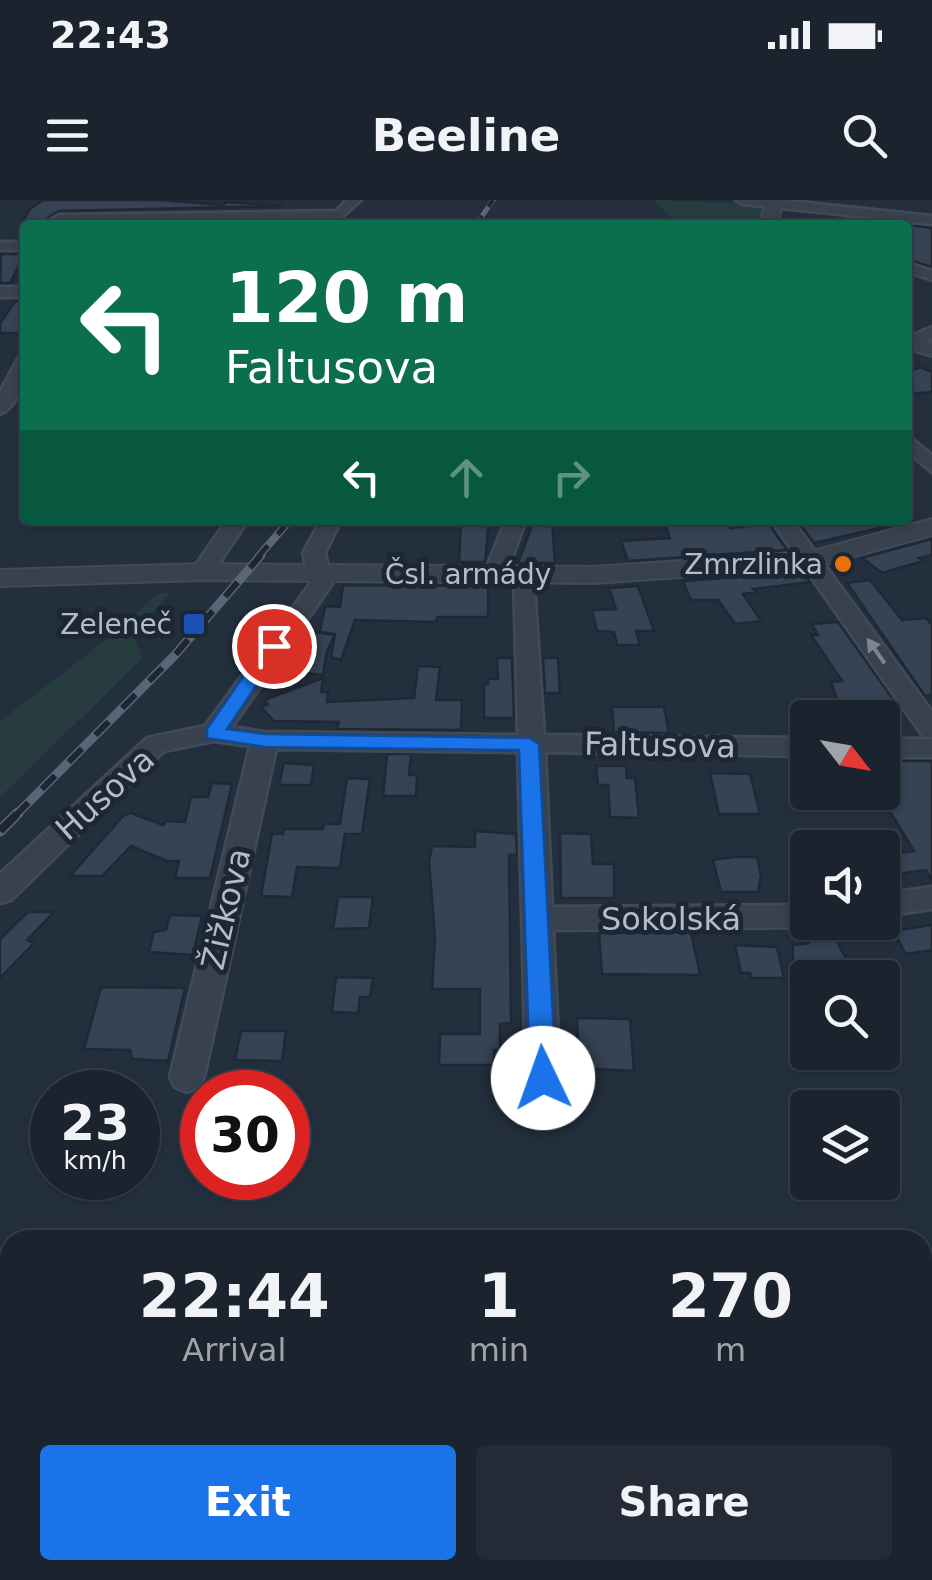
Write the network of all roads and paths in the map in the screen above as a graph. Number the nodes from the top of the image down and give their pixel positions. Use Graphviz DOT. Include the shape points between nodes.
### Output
graph roads {
  1 [pos="78,200"];
  2 [pos="170,200"];
  3 [pos="262,200"];
  4 [pos="354,200"];
  5 [pos="743,200"];
  6 [pos="774,215"];
  7 [pos="244,216"];
  8 [pos="158,217"];
  9 [pos="60,220"];
  10 [pos="98,220"];
  11 [pos="303,220"];
  12 [pos="932,220"];
  13 [pos="20,372"];
  14 [pos="8,397"];
  15 [pos="912,446"];
  16 [pos="932,466"];
  17 [pos="235,525"];
  18 [pos="328,525"];
  19 [pos="514,525"];
  20 [pos="786,525"];
  21 [pos="932,527"];
  22 [pos="811,560"];
  23 [pos="202,572"];
  24 [pos="316,574"];
  25 [pos="495,574"];
  26 [pos="526,574"];
  27 [pos="0,578"];
  28 [pos="932,730"];
  29 [pos="214,733"];
  30 [pos="265,740"];
  31 [pos="529,744"];
  32 [pos="790,747"];
  33 [pos="900,748"];
  34 [pos="932,748"];
  35 [pos="0,892"];
  36 [pos="932,898"];
  37 [pos="900,902"];
  38 [pos="790,916"];
  39 [pos="535,919"];
  40 [pos="189,1070"];
  41 [pos="543,1078"];
  1 -- 9 [label="street"];
  2 -- 8 [label="street"];
  3 -- 7 [label="street"];
  4 -- 11 [label="street" via="340,215"];
  5 -- 6 [label="street"];
  6 -- 12 [label="street"];
  7 -- 8 [label="street"];
  7 -- 11 [label="street"];
  8 -- 10 [label="street"];
  13 -- 14 [label="street"];
  15 -- 16 [label="street"];
  17 -- 23 [label="street"];
  18 -- 24 [label="street" via="314,552"];
  19 -- 25 [label="street"];
  20 -- 22 [label="street"];
  21 -- 22 [label="street, Čsl. armády"];
  22 -- 26 [label="street, Čsl. armády"];
  28 -- 22 [label="street, one-way"];
  23 -- 24 [label="street, Čsl. armády"];
  23 -- 27 [label="street, Čsl. armády"];
  24 -- 25 [label="street, Čsl. armády"];
  24 -- 29 [label="street" via="320,584"];
  25 -- 26 [label="street, Čsl. armády"];
  26 -- 31 [label="street"];
  29 -- 30 [label="street, Faltusova"];
  29 -- 35 [label="street, Husova" via="156,744"];
  30 -- 31 [label="street, Faltusova"];
  30 -- 40 [label="street, Žižkova"];
  31 -- 32 [label="street, Faltusova"];
  31 -- 39 [label="street"];
  33 -- 34 [label="street"];
  36 -- 37 [label="street"];
  38 -- 39 [label="street, Sokolská"];
  39 -- 41 [label="street"];
}
